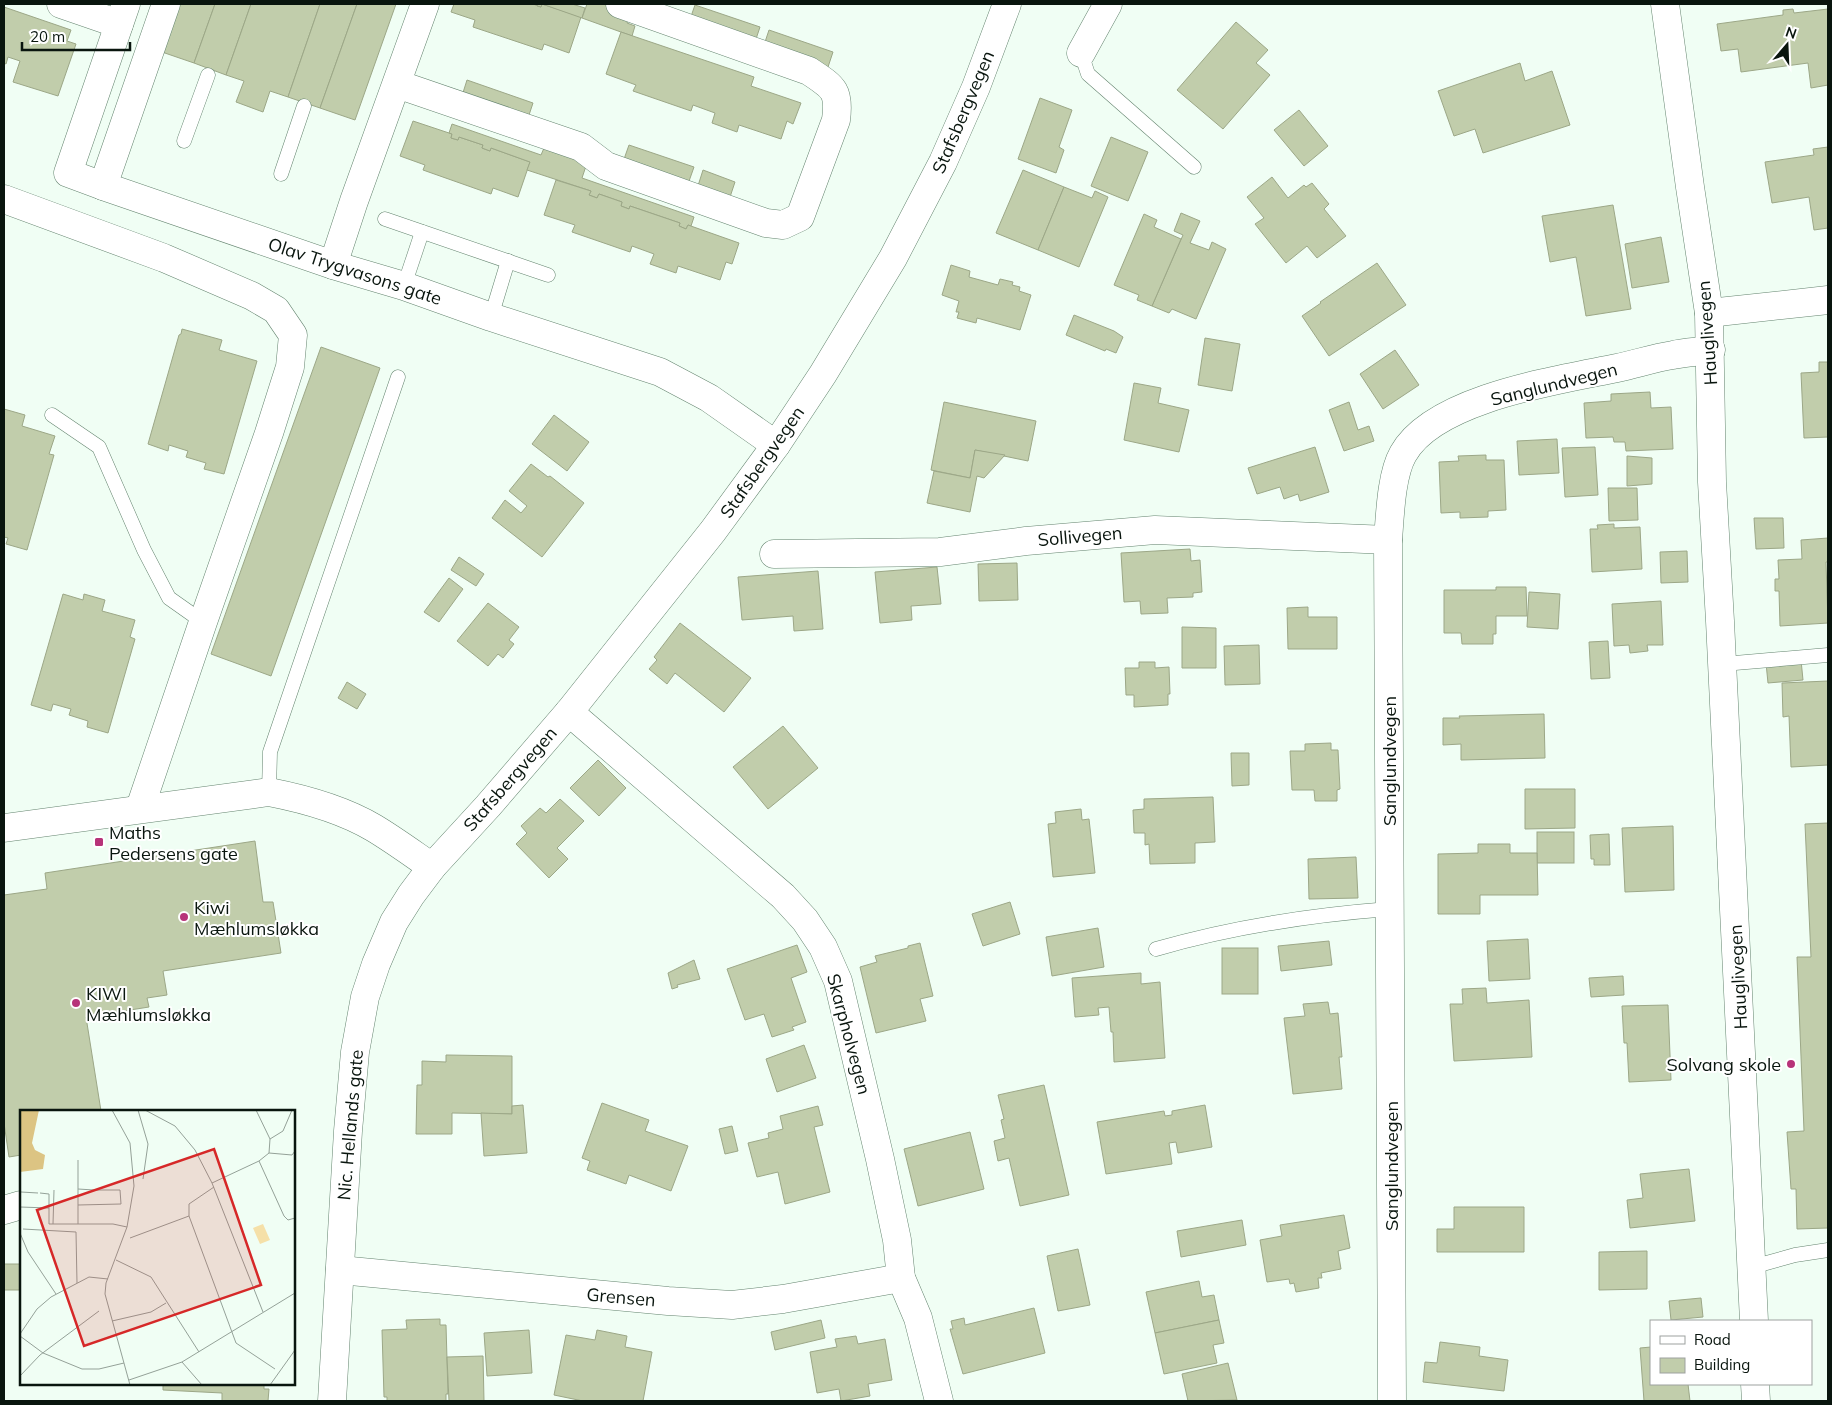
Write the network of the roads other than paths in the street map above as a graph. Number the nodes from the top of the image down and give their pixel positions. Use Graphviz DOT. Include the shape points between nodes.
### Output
graph roads {
  1 [pos="61,4"];
  2 [pos="166,4"];
  3 [pos="425,4"];
  4 [pos="620,4"];
  5 [pos="1007,4"];
  6 [pos="1108,4"];
  7 [pos="1665,4"];
  8 [pos="123,14"];
  9 [pos="1082,53"];
  10 [pos="208,75"];
  11 [pos="397,84"];
  12 [pos="304,106"];
  13 [pos="184,141"];
  14 [pos="1194,167"];
  15 [pos="282,174"];
  16 [pos="103,186"];
  17 [pos="4,199"];
  18 [pos="385,220"];
  19 [pos="422,232"];
  20 [pos="508,261"];
  21 [pos="333,265"];
  22 [pos="548,275"];
  23 [pos="404,286"];
  24 [pos="1828,300"];
  25 [pos="1709,313"];
  26 [pos="491,317"];
  27 [pos="1711,350"];
  28 [pos="398,377"];
  29 [pos="52,415"];
  30 [pos="776,445"];
  31 [pos="1388,540"];
  32 [pos="774,554"];
  33 [pos="202,622"];
  34 [pos="1828,655"];
  35 [pos="1722,664"];
  36 [pos="569,712"];
  37 [pos="269,792"];
  38 [pos="140,808"];
  39 [pos="4,828"];
  40 [pos="432,867"];
  41 [pos="1389,908"];
  42 [pos="1156,949"];
  43 [pos="20,1204"];
  44 [pos="4,1210"];
  45 [pos="1828,1250"];
  46 [pos="1752,1267"];
  47 [pos="340,1270"];
  48 [pos="901,1278"];
  49 [pos="1754,1320"];
  50 [pos="1755,1385"];
  51 [pos="332,1401"];
  52 [pos="939,1401"];
  53 [pos="1392,1401"];
  54 [pos="1756,1401"];
  1 -- 8 [label="street"];
  2 -- 16 [label="street"];
  3 -- 11 [label="street"];
  4 -- 11 [label="street" via="809,71 831,85 838,104 836,120 800,217 783,225 766,222 606,166 581,147"];
  5 -- 30 [label="street, Stafsbergvegen" via="943,162 893,258"];
  6 -- 9 [label="street"];
  7 -- 25 [label="street, Hauglivegen"];
  8 -- 16 [label="street, Olav Trygvasons gate" via="68,173"];
  9 -- 14 [label="lane" via="1088,74"];
  10 -- 13 [label="lane"];
  11 -- 21 [label="street"];
  12 -- 15 [label="lane"];
  16 -- 21 [label="street, Olav Trygvasons gate"];
  17 -- 33 [label="street" via="164,258 252,296 276,310 293,335 290,367"];
  18 -- 19 [label="lane"];
  19 -- 20 [label="lane"];
  19 -- 23 [label="lane"];
  20 -- 22 [label="lane"];
  20 -- 26 [label="lane"];
  21 -- 23 [label="street, Olav Trygvasons gate"];
  23 -- 26 [label="street, Olav Trygvasons gate"];
  24 -- 25 [label="street"];
  25 -- 27 [label="street, Hauglivegen"];
  26 -- 30 [label="street, Olav Trygvasons gate" via="660,372 709,398"];
  27 -- 31 [label="street, Sanglundvegen" via="1673,355 1514,390 1455,412 1425,429 1402,455 1394,484"];
  27 -- 35 [label="street, Hauglivegen" via="1712,482"];
  28 -- 37 [label="lane" via="270,752"];
  29 -- 33 [label="lane" via="99,447 169,598"];
  30 -- 36 [label="street, Stafsbergvegen"];
  31 -- 32 [label="street, Sollivegen" via="1155,530 940,552"];
  31 -- 41 [label="street, Sanglundvegen"];
  33 -- 38 [label="street"];
  34 -- 35 [label="lane"];
  35 -- 46 [label="street, Hauglivegen"];
  36 -- 40 [label="street, Stafsbergvegen"];
  36 -- 48 [label="street, Skarpholvegen" via="777,891 805,920 823,947 838,981 880,1159 897,1240"];
  37 -- 38 [label="street"];
  37 -- 40 [label="street" via="303,798 373,827"];
  38 -- 39 [label="street"];
  40 -- 47 [label="street, Nic. Hellands gate" via="394,922 365,997 355,1052"];
  41 -- 42 [label="lane" via="1237,929"];
  41 -- 53 [label="street, Sanglundvegen"];
  43 -- 44 [label="street"];
  45 -- 46 [label="lane"];
  46 -- 49 [label="street, Hauglivegen"];
  47 -- 48 [label="street, Grensen" via="668,1301 732,1304 783,1299"];
  47 -- 51 [label="street, Nic. Hellands gate"];
  48 -- 52 [label="street, Skarpholvegen" via="918,1318"];
  50 -- 54 [label="street"];
}
